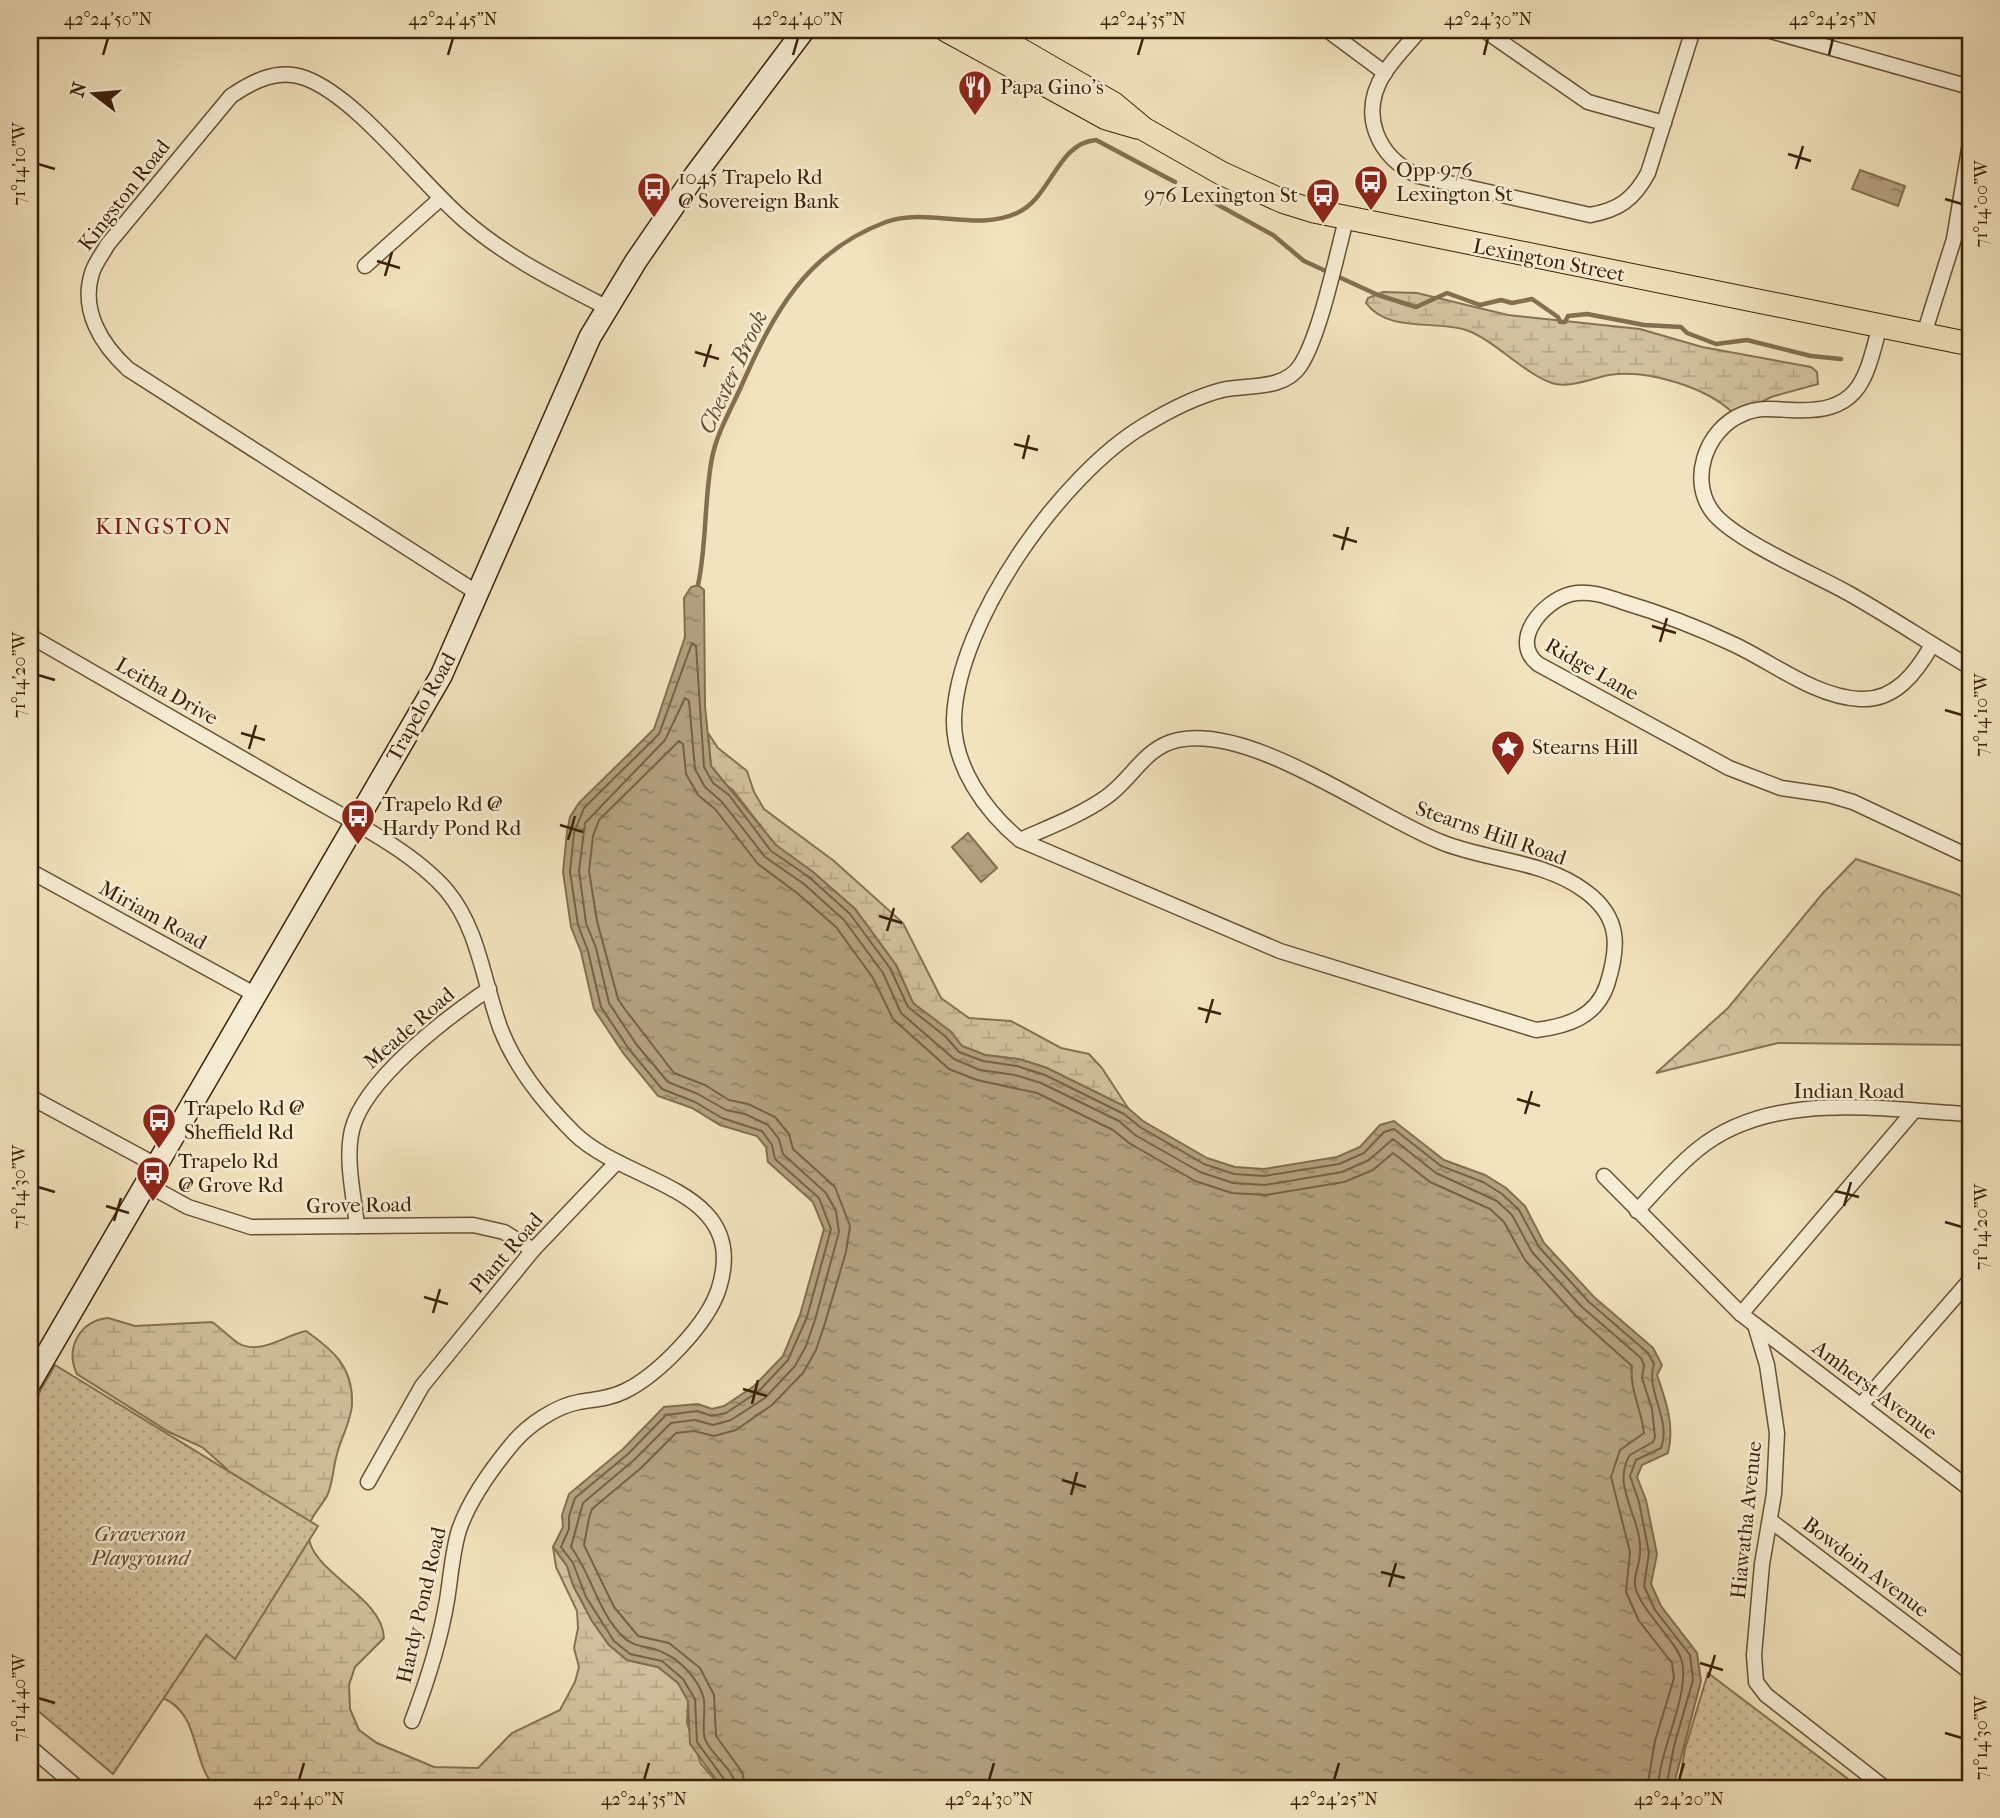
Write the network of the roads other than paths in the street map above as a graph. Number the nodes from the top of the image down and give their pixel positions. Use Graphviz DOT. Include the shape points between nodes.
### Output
graph roads {
  1 [pos="804,30"];
  2 [pos="946,30"];
  3 [pos="986,30"];
  4 [pos="1327,30"];
  5 [pos="1420,30"];
  6 [pos="1484,30"];
  7 [pos="1693,30"];
  8 [pos="1767,30"];
  9 [pos="1385,73"];
  10 [pos="1970,87"];
  11 [pos="1664,123"];
  12 [pos="1144,129"];
  13 [pos="1970,143"];
  14 [pos="440,199"];
  15 [pos="1346,219"];
  16 [pos="365,266"];
  17 [pos="608,308"];
  18 [pos="1880,325"];
  19 [pos="1923,334"];
  20 [pos="1970,344"];
  21 [pos="479,594"];
  22 [pos="30,636"];
  23 [pos="1932,645"];
  24 [pos="1970,667"];
  25 [pos="355,824"];
  26 [pos="1020,840"];
  27 [pos="1970,857"];
  28 [pos="30,871"];
  29 [pos="489,989"];
  30 [pos="256,995"];
  31 [pos="30,1097"];
  32 [pos="1913,1112"];
  33 [pos="1970,1114"];
  34 [pos="616,1163"];
  35 [pos="151,1175"];
  36 [pos="1604,1176"];
  37 [pos="1637,1211"];
  38 [pos="357,1226"];
  39 [pos="533,1250"];
  40 [pos="1970,1280"];
  41 [pos="1741,1314"];
  42 [pos="1755,1325"];
  43 [pos="30,1383"];
  44 [pos="1861,1405"];
  45 [pos="368,1482"];
  46 [pos="1970,1489"];
  47 [pos="1771,1521"];
  48 [pos="1970,1672"];
  49 [pos="412,1721"];
  50 [pos="30,1747"];
  51 [pos="78,1788"];
  52 [pos="1885,1788"];
  1 -- 17 [label="main road, Trapelo Road" via="695,175"];
  2 -- 12 [label="main road, Lexington Street" via="1105,118"];
  3 -- 12 [label="main road, Lexington Street" via="1114,104"];
  4 -- 9 [label="street"];
  5 -- 9 [label="street"];
  6 -- 11 [label="street" via="1588,102"];
  7 -- 11 [label="street"];
  8 -- 10 [label="street"];
  9 -- 11 [label="street" via="1374,104 1376,138 1401,167 1418,176 1572,212 1601,213 1626,202 1648,173"];
  12 -- 15 [label="main road, Lexington Street" via="1249,187"];
  13 -- 19 [label="street" via="1954,239"];
  14 -- 16 [label="street"];
  14 -- 17 [label="street, Kingston Road" via="498,248"];
  14 -- 21 [label="street, Kingston Road" via="330,90 287,73 253,81 231,96 108,244 92,272 89,291 97,332 128,369"];
  15 -- 18 [label="main road, Lexington Street"];
  15 -- 26 [label="street, Stearns Hill Road" via="1299,367 1280,381 1222,390 1187,402 1132,434 1079,481 1040,526 1017,555 990,605 959,679 954,720 960,756 974,787 998,822"];
  17 -- 21 [label="main road, Trapelo Road" via="563,393"];
  18 -- 19 [label="main road, Lexington Street"];
  18 -- 23 [label="street" via="1861,386 1849,400 1811,411 1763,408 1742,414 1712,439 1704,455 1703,490 1707,504 1727,526"];
  19 -- 20 [label="main road, Lexington Street"];
  21 -- 25 [label="main road, Trapelo Road" via="441,676"];
  22 -- 25 [label="street, Leitha Drive"];
  23 -- 24 [label="street"];
  23 -- 27 [label="street, Ridge Lane" via="1908,680 1876,698 1860,699 1823,690 1691,625 1601,594 1568,594 1553,604 1527,634 1524,646 1538,664 1729,768 1781,788 1853,802"];
  25 -- 29 [label="street, Hardy Pond Road" via="446,889 461,910"];
  25 -- 30 [label="main road, Trapelo Road"];
  26 -- 26 [label="street, Stearns Hill Road" via="1102,800 1155,748 1204,738 1312,773 1443,843 1548,872 1585,891 1614,926 1613,966 1603,996 1585,1016 1561,1027 1536,1030 1280,951"];
  28 -- 30 [label="street, Miriam Road"];
  29 -- 34 [label="street, Hardy Pond Road" via="502,1033 530,1081 576,1136"];
  29 -- 38 [label="street, Meade Road" via="375,1084 360,1107 350,1159"];
  30 -- 35 [label="main road, Trapelo Road"];
  31 -- 35 [label="street, Grove Road"];
  32 -- 33 [label="street, Indian Road"];
  32 -- 37 [label="street, Indian Road" via="1816,1109 1759,1118 1725,1131 1698,1149"];
  32 -- 41 [label="street"];
  34 -- 39 [label="street, Plant Road"];
  34 -- 49 [label="street, Hardy Pond Road" via="711,1215 720,1229 723,1248 718,1291 680,1346 626,1391 552,1411 515,1440 461,1526 441,1629"];
  35 -- 38 [label="street, Grove Road" via="188,1207 251,1227"];
  35 -- 43 [label="main road, Trapelo Road"];
  36 -- 37 [label="street"];
  37 -- 41 [label="street"];
  38 -- 39 [label="street, Grove Road" via="473,1225 504,1232"];
  39 -- 45 [label="street, Plant Road" via="422,1386"];
  40 -- 44 [label="street"];
  41 -- 42 [label="street"];
  42 -- 44 [label="street, Amherst Avenue"];
  42 -- 47 [label="street, Hiawatha Avenue" via="1777,1433"];
  44 -- 46 [label="street, Amherst Avenue"];
  47 -- 48 [label="street, Bowdoin Avenue"];
  47 -- 52 [label="street, Hiawatha Avenue" via="1762,1564 1755,1682"];
  50 -- 51 [label="street"];
}
